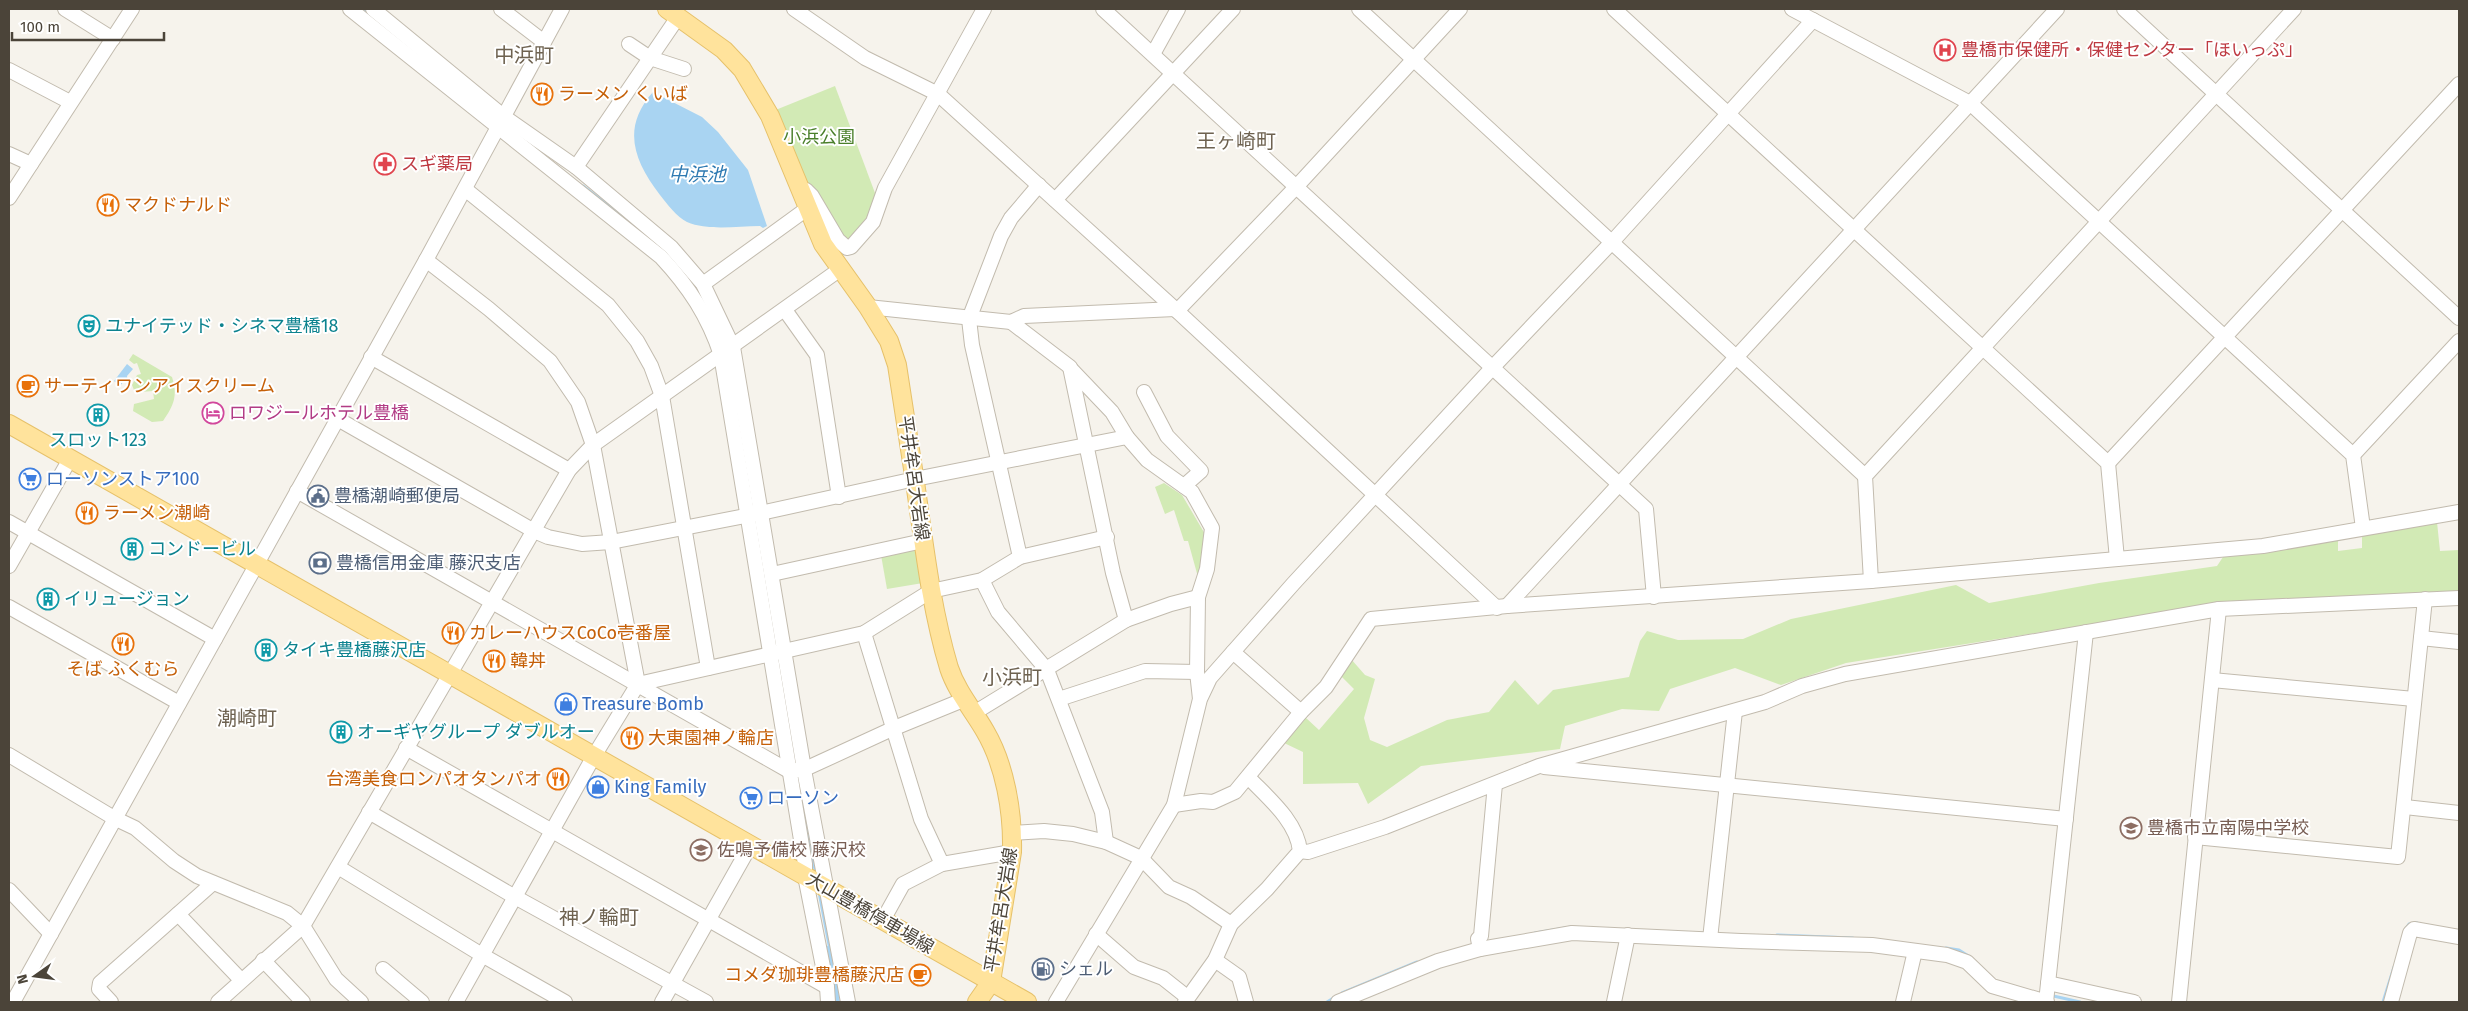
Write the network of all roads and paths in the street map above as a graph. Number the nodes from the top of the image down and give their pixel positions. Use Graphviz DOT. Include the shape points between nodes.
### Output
graph roads {
  1 [pos="65,9"];
  2 [pos="132,9"];
  3 [pos="350,9"];
  4 [pos="373,9"];
  5 [pos="501,9"];
  6 [pos="562,9"];
  7 [pos="794,9"];
  8 [pos="984,9"];
  9 [pos="1103,9"];
  10 [pos="1178,9"];
  11 [pos="1232,9"];
  12 [pos="1359,9"];
  13 [pos="1460,9"];
  14 [pos="1614,9"];
  15 [pos="1792,9"];
  16 [pos="2057,9"];
  17 [pos="2124,9"];
  18 [pos="2294,9"];
  19 [pos="673,13"];
  20 [pos="1813,20"];
  21 [pos="113,39"];
  22 [pos="544,42"];
  23 [pos="629,44"];
  24 [pos="1153,54"];
  25 [pos="650,58"];
  26 [pos="1414,58"];
  27 [pos="684,69"];
  28 [pos="9,70"];
  29 [pos="1172,72"];
  30 [pos="2459,84"];
  31 [pos="2216,93"];
  32 [pos="938,94"];
  33 [pos="70,102"];
  34 [pos="1970,103"];
  35 [pos="1728,114"];
  36 [pos="501,122"];
  37 [pos="9,154"];
  38 [pos="31,164"];
  39 [pos="576,167"];
  40 [pos="1039,185"];
  41 [pos="1297,186"];
  42 [pos="465,189"];
  43 [pos="802,190"];
  44 [pos="9,198"];
  45 [pos="1055,200"];
  46 [pos="808,208"];
  47 [pos="2342,210"];
  48 [pos="2098,220"];
  49 [pos="1854,230"];
  50 [pos="1612,242"];
  51 [pos="426,260"];
  52 [pos="839,270"];
  53 [pos="703,284"];
  54 [pos="868,307"];
  55 [pos="785,310"];
  56 [pos="1176,310"];
  57 [pos="969,318"];
  58 [pos="2459,318"];
  59 [pos="1010,322"];
  60 [pos="2224,339"];
  61 [pos="2459,341"];
  62 [pos="733,347"];
  63 [pos="1982,348"];
  64 [pos="721,355"];
  65 [pos="371,357"];
  66 [pos="1736,358"];
  67 [pos="1070,367"];
  68 [pos="1493,367"];
  69 [pos="1144,392"];
  70 [pos="662,396"];
  71 [pos="336,418"];
  72 [pos="9,424"];
  73 [pos="1127,437"];
  74 [pos="593,446"];
  75 [pos="1087,446"];
  76 [pos="2353,455"];
  77 [pos="70,459"];
  78 [pos="2108,463"];
  79 [pos="999,464"];
  80 [pos="569,470"];
  81 [pos="1865,476"];
  82 [pos="915,480"];
  83 [pos="1620,485"];
  84 [pos="1184,486"];
  85 [pos="297,491"];
  86 [pos="1375,494"];
  87 [pos="838,497"];
  88 [pos="2459,512"];
  89 [pos="761,513"];
  90 [pos="747,515"];
  91 [pos="9,522"];
  92 [pos="684,528"];
  93 [pos="2363,528"];
  94 [pos="534,531"];
  95 [pos="28,533"];
  96 [pos="1107,537"];
  97 [pos="923,540"];
  98 [pos="611,542"];
  99 [pos="1020,557"];
  100 [pos="2117,559"];
  101 [pos="256,565"];
  102 [pos="9,566"];
  103 [pos="772,574"];
  104 [pos="982,580"];
  105 [pos="1871,581"];
  106 [pos="931,591"];
  107 [pos="1198,597"];
  108 [pos="1654,597"];
  109 [pos="2459,598"];
  110 [pos="2426,599"];
  111 [pos="491,603"];
  112 [pos="9,606"];
  113 [pos="1502,607"];
  114 [pos="2219,610"];
  115 [pos="1126,620"];
  116 [pos="2086,632"];
  117 [pos="864,633"];
  118 [pos="2421,638"];
  119 [pos="215,639"];
  120 [pos="2459,642"];
  121 [pos="784,652"];
  122 [pos="1233,652"];
  123 [pos="770,654"];
  124 [pos="708,668"];
  125 [pos="1047,670"];
  126 [pos="1197,672"];
  127 [pos="449,674"];
  128 [pos="2212,680"];
  129 [pos="638,684"];
  130 [pos="1059,699"];
  131 [pos="1200,699"];
  132 [pos="2414,699"];
  133 [pos="179,703"];
  134 [pos="969,706"];
  135 [pos="1735,710"];
  136 [pos="1301,712"];
  137 [pos="892,728"];
  138 [pos="406,748"];
  139 [pos="9,755"];
  140 [pos="594,756"];
  141 [pos="1539,766"];
  142 [pos="805,769"];
  143 [pos="789,771"];
  144 [pos="1248,776"];
  145 [pos="1496,784"];
  146 [pos="1726,785"];
  147 [pos="1174,805"];
  148 [pos="2405,807"];
  149 [pos="369,812"];
  150 [pos="2459,813"];
  151 [pos="114,818"];
  152 [pos="2066,819"];
  153 [pos="552,831"];
  154 [pos="1012,833"];
  155 [pos="2195,837"];
  156 [pos="1106,842"];
  157 [pos="750,846"];
  158 [pos="1300,851"];
  159 [pos="1012,852"];
  160 [pos="1141,858"];
  161 [pos="942,864"];
  162 [pos="338,866"];
  163 [pos="212,883"];
  164 [pos="817,883"];
  165 [pos="9,890"];
  166 [pos="515,897"];
  167 [pos="178,914"];
  168 [pos="883,920"];
  169 [pos="709,921"];
  170 [pos="1231,924"];
  171 [pos="303,926"];
  172 [pos="51,934"];
  173 [pos="1096,934"];
  174 [pos="1628,935"];
  175 [pos="1711,935"];
  176 [pos="2459,937"];
  177 [pos="1479,944"];
  178 [pos="1915,951"];
  179 [pos="482,956"];
  180 [pos="263,960"];
  181 [pos="1214,960"];
  182 [pos="383,969"];
  183 [pos="241,980"];
  184 [pos="990,982"];
  185 [pos="672,984"];
  186 [pos="827,987"];
  187 [pos="2047,994"];
  188 [pos="1366,996"];
  189 [pos="1186,1000"];
  190 [pos="850,1001"];
  191 [pos="13,1002"];
  192 [pos="111,1002"];
  193 [pos="218,1002"];
  194 [pos="303,1002"];
  195 [pos="361,1002"];
  196 [pos="422,1002"];
  197 [pos="456,1002"];
  198 [pos="565,1002"];
  199 [pos="662,1002"];
  200 [pos="706,1002"];
  201 [pos="828,1002"];
  202 [pos="977,1002"];
  203 [pos="1027,1002"];
  204 [pos="1056,1002"];
  205 [pos="1246,1002"];
  206 [pos="1338,1002"];
  207 [pos="1614,1002"];
  208 [pos="1903,1002"];
  209 [pos="2134,1002"];
  210 [pos="2179,1002"];
  211 [pos="2391,1002"];
  1 -- 21 [label="street"];
  2 -- 21 [label="street"];
  3 -- 36 [label="street"];
  4 -- 36 [label="street"];
  5 -- 22 [label="street"];
  6 -- 22 [label="street"];
  7 -- 32 [label="street" via="865,58"];
  8 -- 32 [label="street"];
  9 -- 24 [label="street"];
  10 -- 24 [label="street"];
  11 -- 29 [label="street"];
  12 -- 26 [label="street"];
  13 -- 26 [label="street"];
  14 -- 35 [label="street"];
  15 -- 20 [label="street"];
  16 -- 34 [label="street"];
  17 -- 31 [label="street"];
  18 -- 31 [label="street"];
  19 -- 25 [label="street"];
  19 -- 43 [label="main road, 平井牟呂大岩線" via="724,50 742,69 770,116"];
  20 -- 34 [label="street"];
  20 -- 35 [label="street"];
  21 -- 33 [label="street"];
  22 -- 36 [label="street"];
  23 -- 25 [label="street"];
  24 -- 29 [label="street"];
  25 -- 27 [label="street"];
  25 -- 39 [label="street"];
  26 -- 41 [label="street"];
  26 -- 50 [label="street"];
  28 -- 33 [label="street"];
  29 -- 41 [label="street"];
  29 -- 45 [label="street"];
  30 -- 47 [label="street"];
  31 -- 47 [label="street"];
  31 -- 48 [label="street"];
  32 -- 40 [label="street"];
  32 -- 43 [label="street" via="885,188 874,222 851,247 847,248 838,240 812,196"];
  33 -- 38 [label="street"];
  34 -- 48 [label="street"];
  34 -- 49 [label="street"];
  35 -- 49 [label="street"];
  35 -- 50 [label="street"];
  36 -- 39 [label="street"];
  36 -- 42 [label="street"];
  36 -- 64 [label="street" via="661,257 679,276 702,308"];
  37 -- 38 [label="street"];
  38 -- 44 [label="street"];
  39 -- 53 [label="street" via="671,246"];
  40 -- 45 [label="street"];
  40 -- 57 [label="street" via="1011,218 1001,236"];
  41 -- 56 [label="street"];
  41 -- 68 [label="street"];
  42 -- 51 [label="street"];
  42 -- 70 [label="street" via="608,305 637,341"];
  43 -- 46 [label="main road, 平井牟呂大岩線"];
  45 -- 56 [label="street"];
  46 -- 52 [label="main road, 平井牟呂大岩線" via="823,244"];
  46 -- 53 [label="street"];
  47 -- 58 [label="street"];
  47 -- 60 [label="street"];
  48 -- 60 [label="street"];
  48 -- 63 [label="street"];
  49 -- 63 [label="street"];
  49 -- 66 [label="street"];
  50 -- 66 [label="street"];
  50 -- 68 [label="street"];
  51 -- 65 [label="street"];
  51 -- 74 [label="street" via="550,361 578,402"];
  52 -- 54 [label="main road, 平井牟呂大岩線"];
  52 -- 55 [label="street"];
  53 -- 62 [label="street"];
  54 -- 57 [label="street"];
  54 -- 82 [label="main road, 平井牟呂大岩線" via="889,341 897,365"];
  55 -- 62 [label="street"];
  55 -- 87 [label="street" via="817,355"];
  56 -- 59 [label="street" via="1024,316"];
  56 -- 86 [label="street"];
  57 -- 59 [label="street"];
  57 -- 79 [label="street"];
  59 -- 67 [label="street"];
  60 -- 76 [label="street"];
  60 -- 78 [label="street"];
  61 -- 76 [label="street"];
  62 -- 64 [label="street"];
  62 -- 89 [label="street"];
  63 -- 78 [label="street"];
  63 -- 81 [label="street"];
  64 -- 70 [label="street"];
  64 -- 90 [label="street"];
  65 -- 71 [label="street"];
  65 -- 80 [label="street"];
  66 -- 81 [label="street"];
  66 -- 83 [label="street"];
  67 -- 73 [label="street" via="1112,412"];
  67 -- 75 [label="street"];
  68 -- 83 [label="street"];
  68 -- 86 [label="street"];
  69 -- 84 [label="street" via="1161,428 1200,471"];
  70 -- 74 [label="street"];
  70 -- 92 [label="street"];
  71 -- 85 [label="street"];
  71 -- 94 [label="street"];
  72 -- 77 [label="main road, 大山豊橋停車場線"];
  73 -- 75 [label="street"];
  73 -- 84 [label="street" via="1147,460"];
  74 -- 80 [label="street"];
  74 -- 98 [label="street"];
  75 -- 79 [label="street"];
  75 -- 96 [label="street"];
  76 -- 93 [label="street"];
  77 -- 95 [label="street"];
  77 -- 101 [label="main road, 大山豊橋停車場線"];
  78 -- 100 [label="street"];
  79 -- 82 [label="street"];
  79 -- 99 [label="street"];
  80 -- 94 [label="street"];
  81 -- 105 [label="street"];
  82 -- 87 [label="street"];
  82 -- 97 [label="main road, 平井牟呂大岩線"];
  83 -- 108 [label="street" via="1646,509"];
  83 -- 113 [label="street"];
  84 -- 107 [label="street" via="1192,492 1212,528 1207,569"];
  85 -- 101 [label="street"];
  85 -- 111 [label="street"];
  86 -- 113 [label="street"];
  86 -- 122 [label="street"];
  87 -- 89 [label="street"];
  88 -- 93 [label="street"];
  89 -- 90 [label="street"];
  89 -- 103 [label="street"];
  90 -- 92 [label="street"];
  90 -- 123 [label="street"];
  91 -- 95 [label="street"];
  92 -- 98 [label="street"];
  92 -- 124 [label="street"];
  93 -- 100 [label="street" via="2264,546"];
  94 -- 98 [label="street" via="582,544"];
  94 -- 111 [label="street"];
  95 -- 102 [label="street"];
  95 -- 119 [label="street"];
  96 -- 99 [label="street"];
  96 -- 115 [label="street"];
  97 -- 103 [label="street"];
  97 -- 106 [label="main road, 平井牟呂大岩線"];
  98 -- 129 [label="street"];
  99 -- 104 [label="street"];
  100 -- 105 [label="street"];
  101 -- 119 [label="street"];
  101 -- 127 [label="main road, 大山豊橋停車場線"];
  103 -- 121 [label="street"];
  104 -- 106 [label="street"];
  104 -- 125 [label="street" via="998,612"];
  105 -- 108 [label="street"];
  106 -- 117 [label="street"];
  106 -- 134 [label="main road, 平井牟呂大岩線" via="950,670"];
  107 -- 115 [label="street"];
  107 -- 126 [label="street"];
  108 -- 113 [label="street"];
  109 -- 110 [label="street"];
  110 -- 114 [label="street"];
  110 -- 118 [label="street"];
  111 -- 127 [label="street"];
  111 -- 129 [label="street"];
  112 -- 133 [label="street"];
  113 -- 136 [label="street" via="1371,619 1326,686"];
  114 -- 116 [label="street"];
  114 -- 128 [label="street"];
  115 -- 125 [label="street"];
  116 -- 135 [label="street" via="1845,674"];
  116 -- 152 [label="street"];
  117 -- 121 [label="street"];
  117 -- 137 [label="street"];
  118 -- 120 [label="street"];
  118 -- 132 [label="street"];
  119 -- 133 [label="street"];
  121 -- 123 [label="street"];
  121 -- 142 [label="street"];
  122 -- 131 [label="street" via="1210,678"];
  122 -- 136 [label="street"];
  123 -- 124 [label="street"];
  123 -- 143 [label="street"];
  124 -- 129 [label="street"];
  125 -- 130 [label="street"];
  125 -- 134 [label="street"];
  126 -- 130 [label="street" via="1145,672"];
  126 -- 131 [label="street"];
  127 -- 138 [label="street"];
  127 -- 140 [label="main road, 大山豊橋停車場線"];
  128 -- 132 [label="street"];
  128 -- 155 [label="street"];
  129 -- 140 [label="street"];
  129 -- 143 [label="street"];
  130 -- 156 [label="street" via="1102,812"];
  131 -- 147 [label="street"];
  132 -- 148 [label="street"];
  133 -- 151 [label="street"];
  134 -- 137 [label="street"];
  134 -- 154 [label="main road, 平井牟呂大岩線" via="995,751"];
  135 -- 141 [label="street"];
  135 -- 146 [label="street"];
  136 -- 144 [label="street"];
  137 -- 142 [label="street"];
  137 -- 161 [label="street" via="921,819"];
  138 -- 149 [label="street"];
  138 -- 153 [label="street"];
  139 -- 151 [label="street"];
  140 -- 153 [label="street"];
  140 -- 157 [label="main road, 大山豊橋停車場線"];
  141 -- 145 [label="street"];
  141 -- 146 [label="street"];
  142 -- 143 [label="street"];
  142 -- 164 [label="street"];
  143 -- 164 [label="street" via="806,864"];
  144 -- 147 [label="street" via="1235,792 1221,799"];
  144 -- 158 [label="street" via="1284,815 1298,840"];
  145 -- 158 [label="street" via="1358,837 1308,852"];
  145 -- 177 [label="street"];
  146 -- 152 [label="street"];
  146 -- 175 [label="street"];
  147 -- 160 [label="street"];
  148 -- 150 [label="street"];
  148 -- 155 [label="street" via="2398,857"];
  149 -- 162 [label="street"];
  149 -- 166 [label="street"];
  151 -- 163 [label="street" via="135,828 174,862"];
  151 -- 172 [label="street"];
  152 -- 187 [label="street"];
  153 -- 166 [label="street"];
  153 -- 169 [label="street"];
  154 -- 156 [label="street" via="1044,831"];
  154 -- 159 [label="main road, 平井牟呂大岩線"];
  155 -- 210 [label="street"];
  156 -- 160 [label="street"];
  157 -- 164 [label="main road, 大山豊橋停車場線"];
  157 -- 169 [label="street"];
  158 -- 170 [label="street" via="1267,890"];
  159 -- 161 [label="street"];
  159 -- 184 [label="main road, 平井牟呂大岩線"];
  160 -- 170 [label="street" via="1169,887 1191,896"];
  160 -- 173 [label="street"];
  161 -- 168 [label="street" via="903,884"];
  162 -- 171 [label="street"];
  162 -- 179 [label="street"];
  163 -- 167 [label="street"];
  163 -- 171 [label="street" via="287,913"];
  164 -- 168 [label="main road, 大山豊橋停車場線"];
  164 -- 186 [label="street"];
  164 -- 190 [label="street"];
  165 -- 172 [label="street"];
  166 -- 179 [label="street"];
  166 -- 185 [label="street"];
  167 -- 183 [label="street"];
  167 -- 192 [label="street" via="100,983 99,988"];
  168 -- 184 [label="main road, 大山豊橋停車場線"];
  169 -- 185 [label="street"];
  169 -- 186 [label="street"];
  170 -- 181 [label="street"];
  171 -- 180 [label="street"];
  171 -- 195 [label="street" via="336,979"];
  172 -- 191 [label="street"];
  173 -- 189 [label="street" via="1134,967 1163,978"];
  173 -- 204 [label="street"];
  174 -- 175 [label="street"];
  174 -- 177 [label="street" via="1560,934"];
  174 -- 207 [label="street"];
  175 -- 178 [label="street" via="1872,944"];
  176 -- 211 [label="street" via="2414,929 2410,933"];
  177 -- 188 [label="street"];
  178 -- 187 [label="street" via="1960,958 1992,986"];
  178 -- 208 [label="street"];
  179 -- 197 [label="street"];
  179 -- 198 [label="street"];
  180 -- 183 [label="street"];
  180 -- 194 [label="street"];
  181 -- 189 [label="street"];
  181 -- 205 [label="street" via="1239,977"];
  182 -- 196 [label="street"];
  183 -- 193 [label="street"];
  184 -- 202 [label="main road, 平井牟呂大岩線"];
  184 -- 203 [label="main road, 大山豊橋停車場線"];
  185 -- 199 [label="street"];
  185 -- 200 [label="street"];
  186 -- 201 [label="street"];
  187 -- 209 [label="street"];
  188 -- 206 [label="street"];
}
